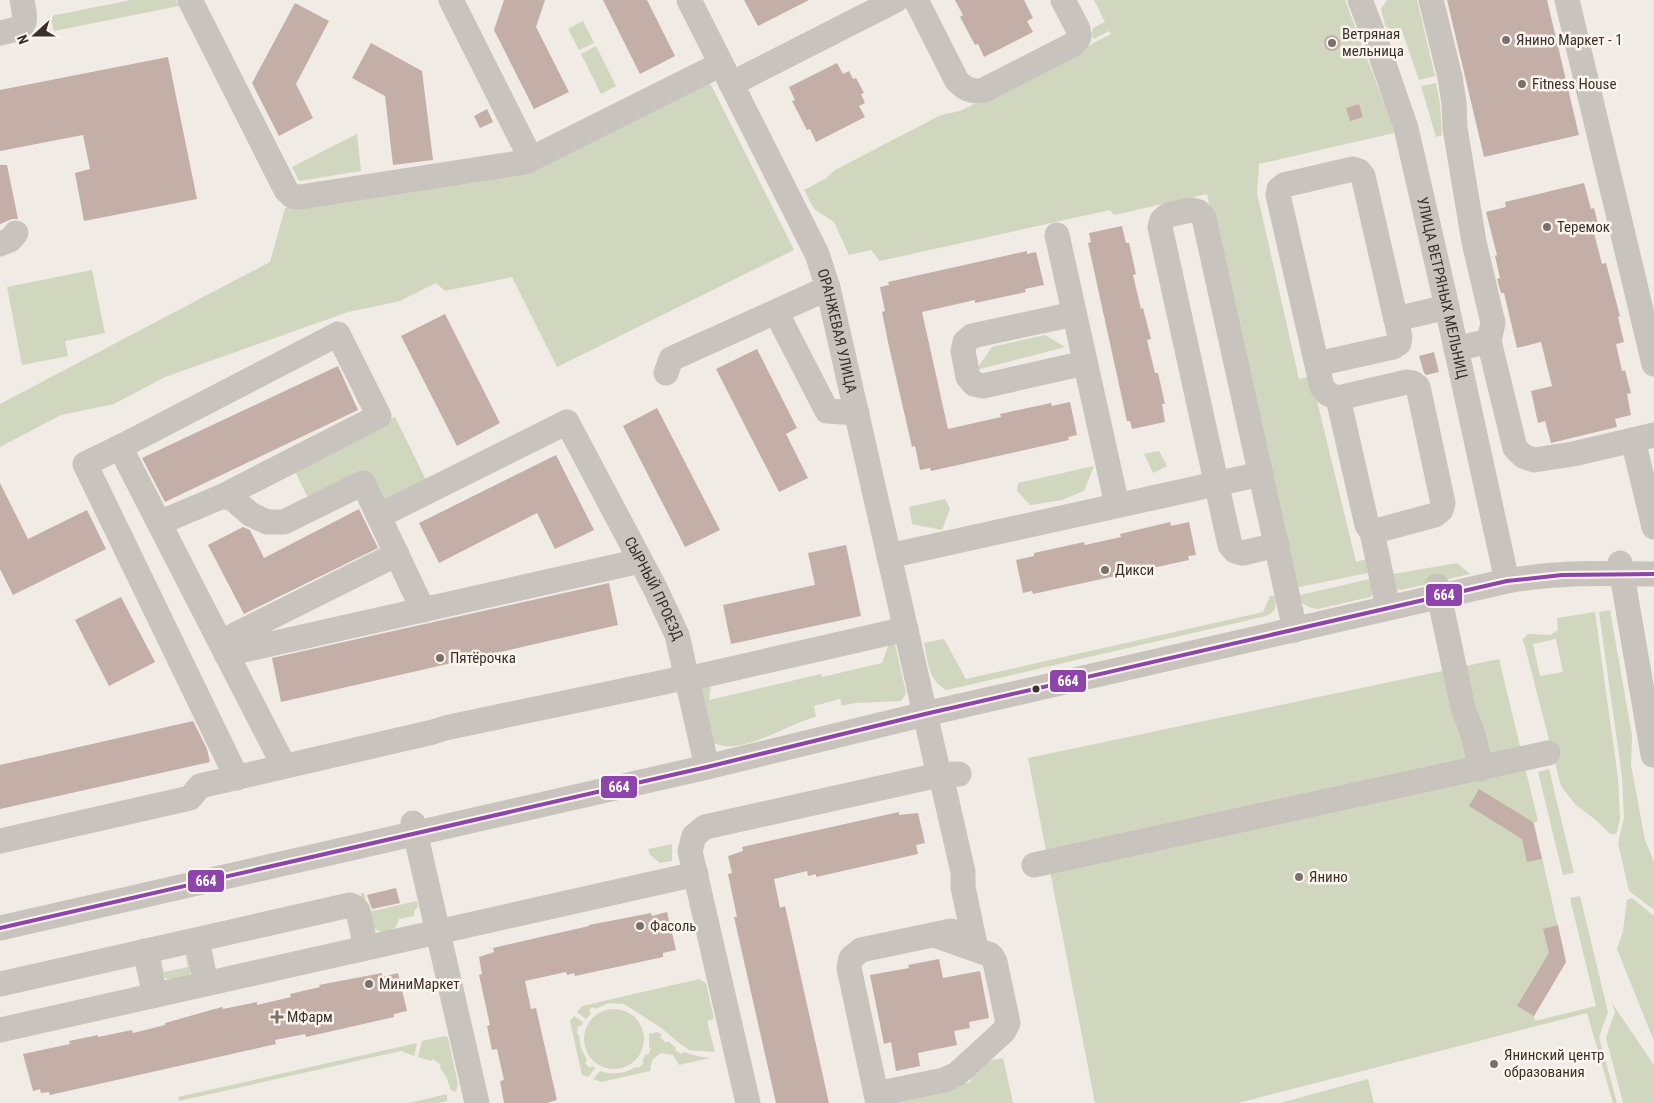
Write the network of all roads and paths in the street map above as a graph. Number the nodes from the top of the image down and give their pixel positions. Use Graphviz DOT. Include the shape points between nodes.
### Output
graph roads {
  1 [pos="22,0"];
  2 [pos="190,0"];
  3 [pos="450,0"];
  4 [pos="689,0"];
  5 [pos="896,0"];
  6 [pos="916,0"];
  7 [pos="1064,0"];
  8 [pos="1360,0"];
  9 [pos="1432,0"];
  10 [pos="1567,0"];
  11 [pos="858,9"];
  12 [pos="0,33"];
  13 [pos="726,74"];
  14 [pos="531,160"];
  15 [pos="1056,235"];
  16 [pos="828,288"];
  17 [pos="1447,307"];
  18 [pos="776,312"];
  19 [pos="1074,314"];
  20 [pos="1396,319"];
  21 [pos="1489,341"];
  22 [pos="1456,349"];
  23 [pos="1085,363"];
  24 [pos="1317,364"];
  25 [pos="1654,364"];
  26 [pos="666,373"];
  27 [pos="1338,398"];
  28 [pos="857,413"];
  29 [pos="1644,437"];
  30 [pos="120,448"];
  31 [pos="1260,474"];
  32 [pos="1217,483"];
  33 [pos="222,496"];
  34 [pos="1117,506"];
  35 [pos="379,516"];
  36 [pos="160,523"];
  37 [pos="1654,527"];
  38 [pos="1372,532"];
  39 [pos="1276,545"];
  40 [pos="397,554"];
  41 [pos="889,556"];
  42 [pos="640,561"];
  43 [pos="1654,564"];
  44 [pos="1620,568"];
  45 [pos="1654,574"];
  46 [pos="1506,576"];
  47 [pos="1438,591"];
  48 [pos="1386,598"];
  49 [pos="423,610"];
  50 [pos="1294,625"];
  51 [pos="906,629"];
  52 [pos="233,652"];
  53 [pos="688,678"];
  54 [pos="924,709"];
  55 [pos="1548,753"];
  56 [pos="1653,755"];
  57 [pos="706,763"];
  58 [pos="284,766"];
  59 [pos="1481,768"];
  60 [pos="949,775"];
  61 [pos="237,778"];
  62 [pos="414,828"];
  63 [pos="0,841"];
  64 [pos="1034,865"];
  65 [pos="696,874"];
  66 [pos="968,912"];
  67 [pos="0,918"];
  68 [pos="0,928"];
  69 [pos="438,932"];
  70 [pos="934,935"];
  71 [pos="196,940"];
  72 [pos="366,948"];
  73 [pos="976,949"];
  74 [pos="145,951"];
  75 [pos="0,984"];
  76 [pos="206,984"];
  77 [pos="155,995"];
  78 [pos="0,1030"];
  79 [pos="877,1099"];
  80 [pos="476,1103"];
  81 [pos="748,1103"];
  1 -- 12 [label="street" via="24,25"];
  2 -- 14 [label="street" via="286,190 292,196"];
  3 -- 14 [label="street"];
  4 -- 13 [label="street, ОРАНЖЕВАЯ УЛИЦА"];
  5 -- 11 [label="street"];
  6 -- 7 [label="street" via="957,81 974,92 984,90 1074,44 1079,37 1078,29"];
  8 -- 17 [label="street, УЛИЦА ВЕТРЯНЫХ МЕЛЬНИЦ" via="1406,128"];
  9 -- 21 [label="street" via="1450,77 1474,242 1493,322"];
  10 -- 25 [label="street"];
  11 -- 13 [label="street"];
  13 -- 14 [label="street"];
  13 -- 16 [label="street, ОРАНЖЕВАЯ УЛИЦА" via="817,254"];
  15 -- 19 [label="street"];
  16 -- 18 [label="street"];
  16 -- 28 [label="street, ОРАНЖЕВАЯ УЛИЦА"];
  17 -- 20 [label="street"];
  17 -- 22 [label="street, УЛИЦА ВЕТРЯНЫХ МЕЛЬНИЦ"];
  18 -- 26 [label="street" via="671,359"];
  18 -- 28 [label="street" via="826,411"];
  19 -- 23 [label="street"];
  19 -- 23 [label="street" via="972,336 965,342 963,351 968,377 974,384 983,386"];
  20 -- 24 [label="street" via="1400,337 1399,343 1393,347"];
  20 -- 24 [label="street" via="1363,176 1359,171 1353,169 1284,185 1278,195"];
  21 -- 22 [label="street"];
  21 -- 29 [label="street" via="1515,448 1523,456 1534,460 1573,454"];
  22 -- 46 [label="street, УЛИЦА ВЕТРЯНЫХ МЕЛЬНИЦ"];
  23 -- 34 [label="street"];
  24 -- 27 [label="street" via="1322,387"];
  27 -- 38 [label="street" via="1366,525"];
  27 -- 38 [label="street" via="1407,382 1418,387 1443,503 1441,510 1435,515"];
  28 -- 41 [label="street, ОРАНЖЕВАЯ УЛИЦА"];
  29 -- 37 [label="street"];
  30 -- 33 [label="street" via="338,334 379,416"];
  30 -- 36 [label="street"];
  30 -- 61 [label="street" via="85,464"];
  31 -- 32 [label="street"];
  31 -- 32 [label="street" via="1204,218 1199,212 1184,211 1168,215 1160,228"];
  31 -- 39 [label="street"];
  32 -- 34 [label="street"];
  32 -- 39 [label="street" via="1230,544 1236,551 1243,553"];
  33 -- 35 [label="street" via="233,499 250,514 267,522 284,522 364,483"];
  33 -- 36 [label="street"];
  34 -- 41 [label="street"];
  35 -- 40 [label="street"];
  35 -- 42 [label="street, СЫРНЫЙ ПРОЕЗД" via="568,422"];
  36 -- 52 [label="street"];
  38 -- 48 [label="street"];
  39 -- 50 [label="street"];
  40 -- 49 [label="street"];
  40 -- 52 [label="street" via="233,636"];
  41 -- 51 [label="street, ОРАНЖЕВАЯ УЛИЦА"];
  42 -- 49 [label="street"];
  42 -- 53 [label="street, СЫРНЫЙ ПРОЕЗД" via="677,635"];
  43 -- 44 [label="street"];
  44 -- 45 [label="street"];
  44 -- 46 [label="street" via="1582,561 1550,564"];
  44 -- 56 [label="street"];
  46 -- 47 [label="street"];
  47 -- 48 [label="street"];
  47 -- 50 [label="street"];
  47 -- 59 [label="street" via="1463,708 1474,734"];
  48 -- 50 [label="street"];
  49 -- 52 [label="street"];
  50 -- 54 [label="street"];
  51 -- 53 [label="street"];
  51 -- 54 [label="street, ОРАНЖЕВАЯ УЛИЦА"];
  52 -- 58 [label="street"];
  53 -- 57 [label="street, СЫРНЫЙ ПРОЕЗД"];
  53 -- 58 [label="street" via="482,719"];
  54 -- 57 [label="street"];
  54 -- 60 [label="street, ОРАНЖЕВАЯ УЛИЦА"];
  55 -- 59 [label="street"];
  57 -- 62 [label="street"];
  58 -- 61 [label="street"];
  59 -- 64 [label="street"];
  60 -- 65 [label="street" via="706,827 694,836 690,851"];
  60 -- 66 [label="street, ОРАНЖЕВАЯ УЛИЦА" via="944,789 963,872"];
  61 -- 63 [label="street" via="200,786 190,798"];
  62 -- 67 [label="street"];
  62 -- 68 [label="street"];
  62 -- 69 [label="street"];
  65 -- 69 [label="street"];
  65 -- 81 [label="street"];
  66 -- 70 [label="street" via="963,927"];
  66 -- 73 [label="street, ОРАНЖЕВАЯ УЛИЦА"];
  69 -- 72 [label="street"];
  69 -- 80 [label="street"];
  70 -- 73 [label="street"];
  70 -- 79 [label="street" via="861,950 851,958 849,968"];
  71 -- 72 [label="street" via="350,906 358,911"];
  71 -- 74 [label="street"];
  71 -- 76 [label="street"];
  72 -- 76 [label="street"];
  73 -- 79 [label="street" via="990,955 995,962 1008,1023 1004,1031 957,1074"];
  74 -- 75 [label="street"];
  74 -- 77 [label="street"];
  76 -- 77 [label="street"];
  77 -- 78 [label="street"];
}
